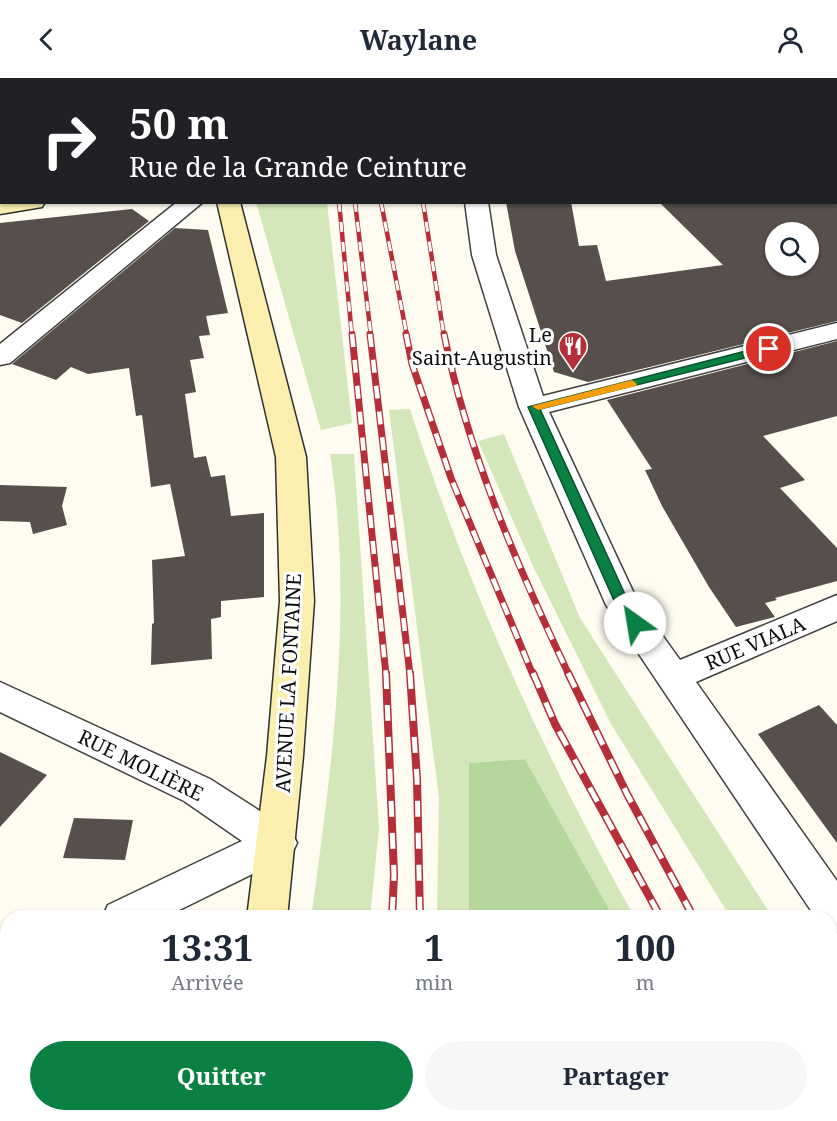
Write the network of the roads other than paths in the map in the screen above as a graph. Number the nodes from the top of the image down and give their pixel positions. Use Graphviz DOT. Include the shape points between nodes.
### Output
graph roads {
  1 [pos="20,204"];
  2 [pos="190,204"];
  3 [pos="228,204"];
  4 [pos="477,204"];
  5 [pos="0,207"];
  6 [pos="837,331"];
  7 [pos="0,357"];
  8 [pos="533,407"];
  9 [pos="837,607"];
  10 [pos="672,678"];
  11 [pos="0,696"];
  12 [pos="277,843"];
  13 [pos="139,910"];
  14 [pos="268,910"];
  15 [pos="834,910"];
  1 -- 5 [label="street"];
  2 -- 7 [label="street"];
  3 -- 12 [label="street, AVENUE LA FONTAINE" via="291,457 297,601"];
  4 -- 8 [label="street" via="484,255"];
  6 -- 8 [label="street"];
  8 -- 10 [label="street" via="623,605"];
  9 -- 10 [label="street, RUE VIALA"];
  10 -- 15 [label="street"];
  11 -- 12 [label="street, RUE MOLIÈRE" via="197,790"];
  12 -- 13 [label="street"];
  12 -- 14 [label="street, AVENUE LA FONTAINE"];
}
